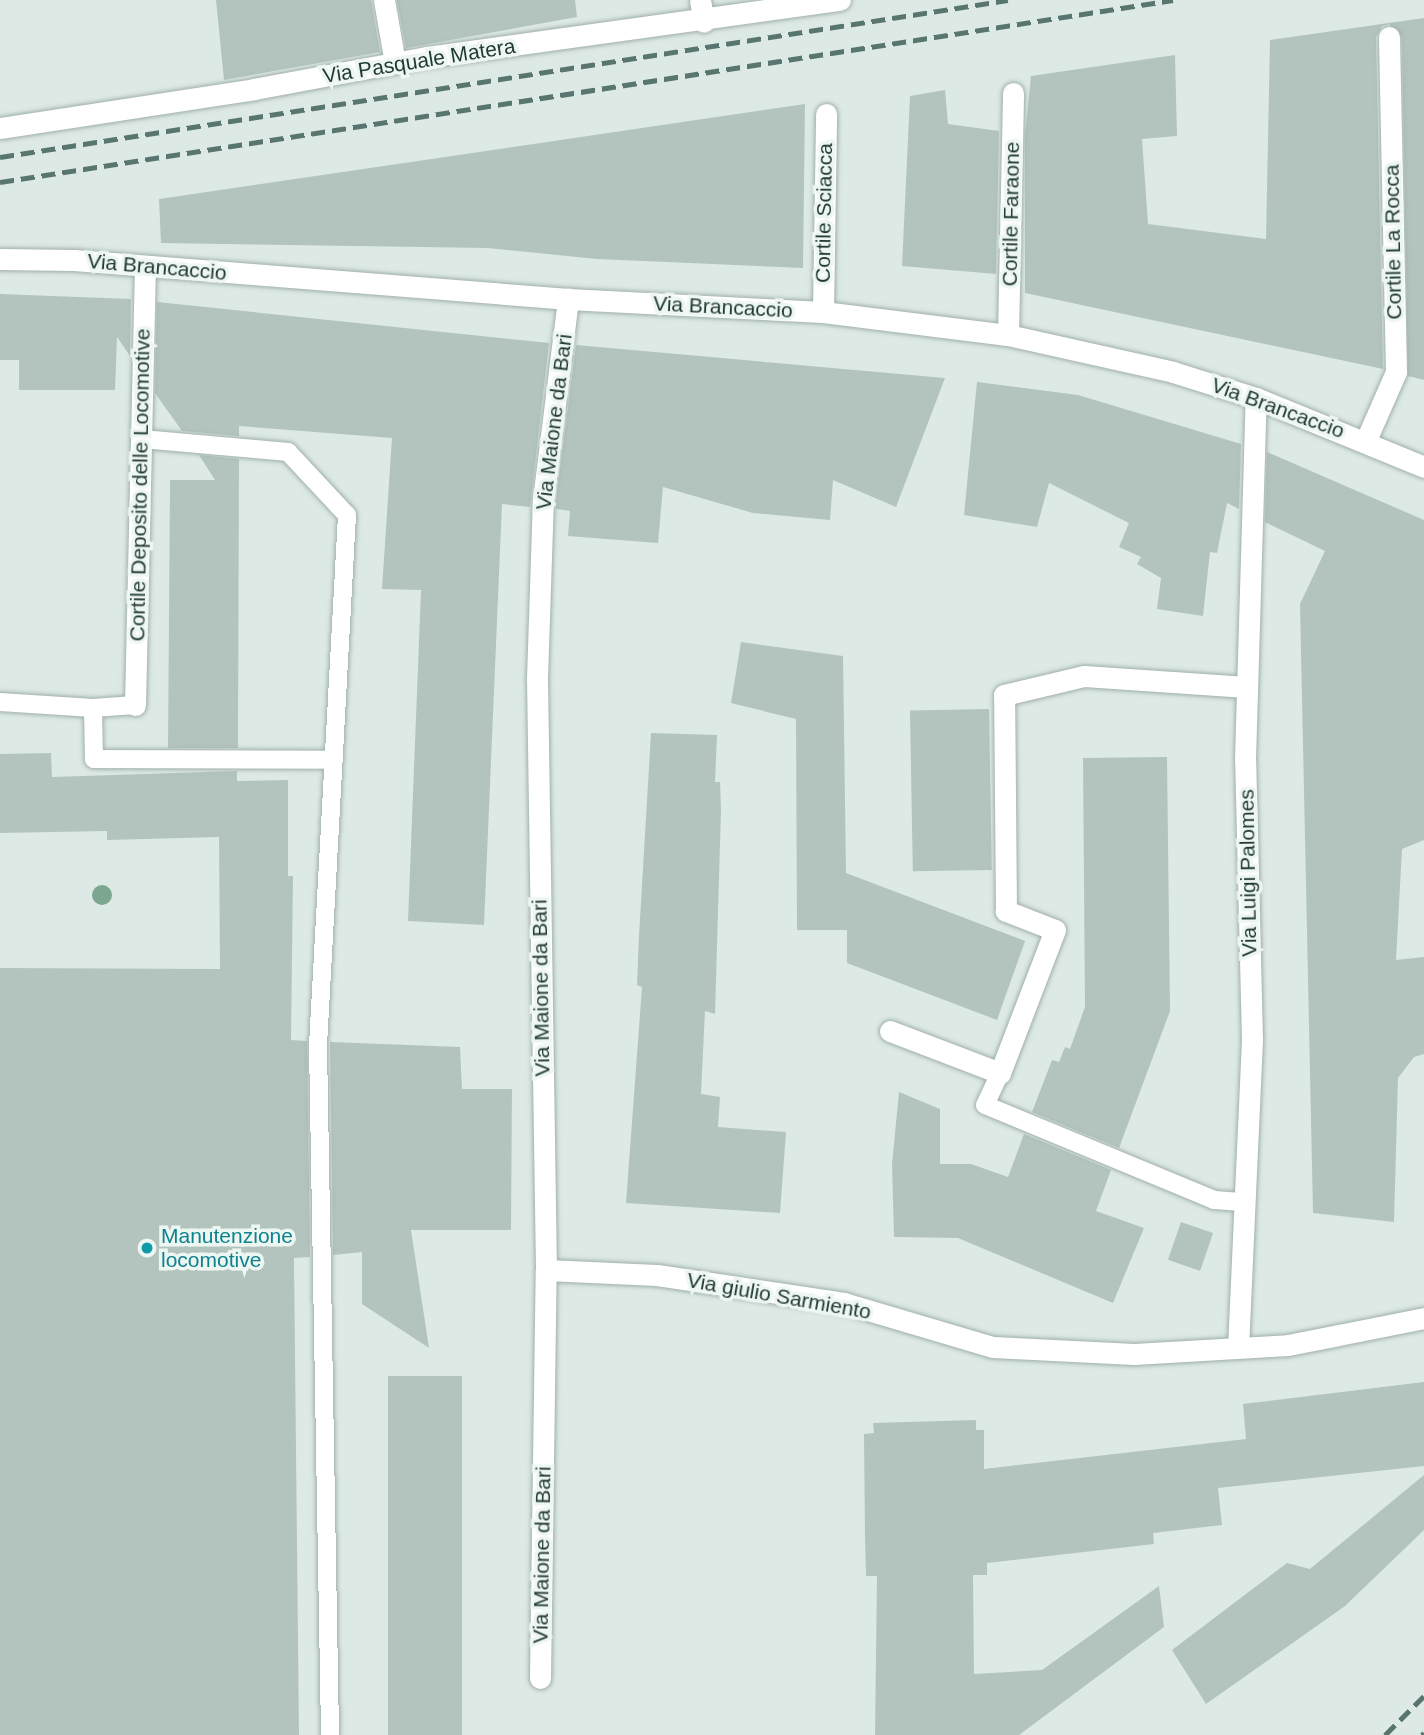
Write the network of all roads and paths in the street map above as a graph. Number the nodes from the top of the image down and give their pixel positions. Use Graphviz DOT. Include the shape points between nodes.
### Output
graph roads {
  1 [pos="384,0"];
  2 [pos="700,0"];
  3 [pos="840,0"];
  4 [pos="704,22"];
  5 [pos="1389,37"];
  6 [pos="395,63"];
  7 [pos="1013,93"];
  8 [pos="826,114"];
  9 [pos="0,128"];
  10 [pos="0,259"];
  11 [pos="145,266"];
  12 [pos="568,299"];
  13 [pos="823,312"];
  14 [pos="1008,335"];
  15 [pos="1256,398"];
  16 [pos="142,439"];
  17 [pos="1366,440"];
  18 [pos="1424,467"];
  19 [pos="1247,687"];
  20 [pos="0,702"];
  21 [pos="135,705"];
  22 [pos="93,708"];
  23 [pos="334,760"];
  24 [pos="890,1031"];
  25 [pos="1000,1073"];
  26 [pos="1245,1202"];
  27 [pos="546,1269"];
  28 [pos="1424,1318"];
  29 [pos="1238,1348"];
  30 [pos="540,1678"];
  31 [pos="330,1735"];
  1 -- 6 [label="street"];
  2 -- 4 [label="street"];
  3 -- 4 [label="street, Via Pasquale Matera"];
  4 -- 6 [label="street, Via Pasquale Matera"];
  5 -- 17 [label="street, Cortile La Rocca" via="1396,372"];
  6 -- 9 [label="street, Via Pasquale Matera"];
  7 -- 14 [label="street, Cortile Faraone"];
  8 -- 13 [label="street, Cortile Sciacca"];
  10 -- 11 [label="street, Via Brancaccio"];
  11 -- 12 [label="street, Via Brancaccio"];
  11 -- 16 [label="street, Cortile Deposito delle Locomotive"];
  12 -- 13 [label="street, Via Brancaccio"];
  12 -- 27 [label="street, Via Maione da Bari" via="543,500 537,678"];
  13 -- 14 [label="street, Via Brancaccio"];
  14 -- 15 [label="street, Via Brancaccio" via="1173,372"];
  15 -- 17 [label="street, Via Brancaccio"];
  15 -- 19 [label="street, Via Luigi Palomes"];
  16 -- 21 [label="street, Cortile Deposito delle Locomotive"];
  16 -- 23 [label="lane" via="288,452 347,516"];
  17 -- 18 [label="street, Via Brancaccio"];
  19 -- 25 [label="street" via="1084,676 1004,695 1006,911 1055,930"];
  19 -- 26 [label="street, Via Luigi Palomes" via="1252,1040"];
  20 -- 22 [label="lane"];
  21 -- 22 [label="lane"];
  22 -- 23 [label="lane" via="94,759"];
  23 -- 31 [label="lane" via="318,1045"];
  24 -- 25 [label="street"];
  25 -- 26 [label="lane" via="985,1105 1214,1200"];
  26 -- 29 [label="street, Via Luigi Palomes"];
  27 -- 29 [label="street, Via giulio Sarmiento" via="657,1275 844,1303 993,1347 1134,1354"];
  27 -- 30 [label="street, Via Maione da Bari"];
  28 -- 29 [label="street, Via giulio Sarmiento" via="1288,1345"];
}
